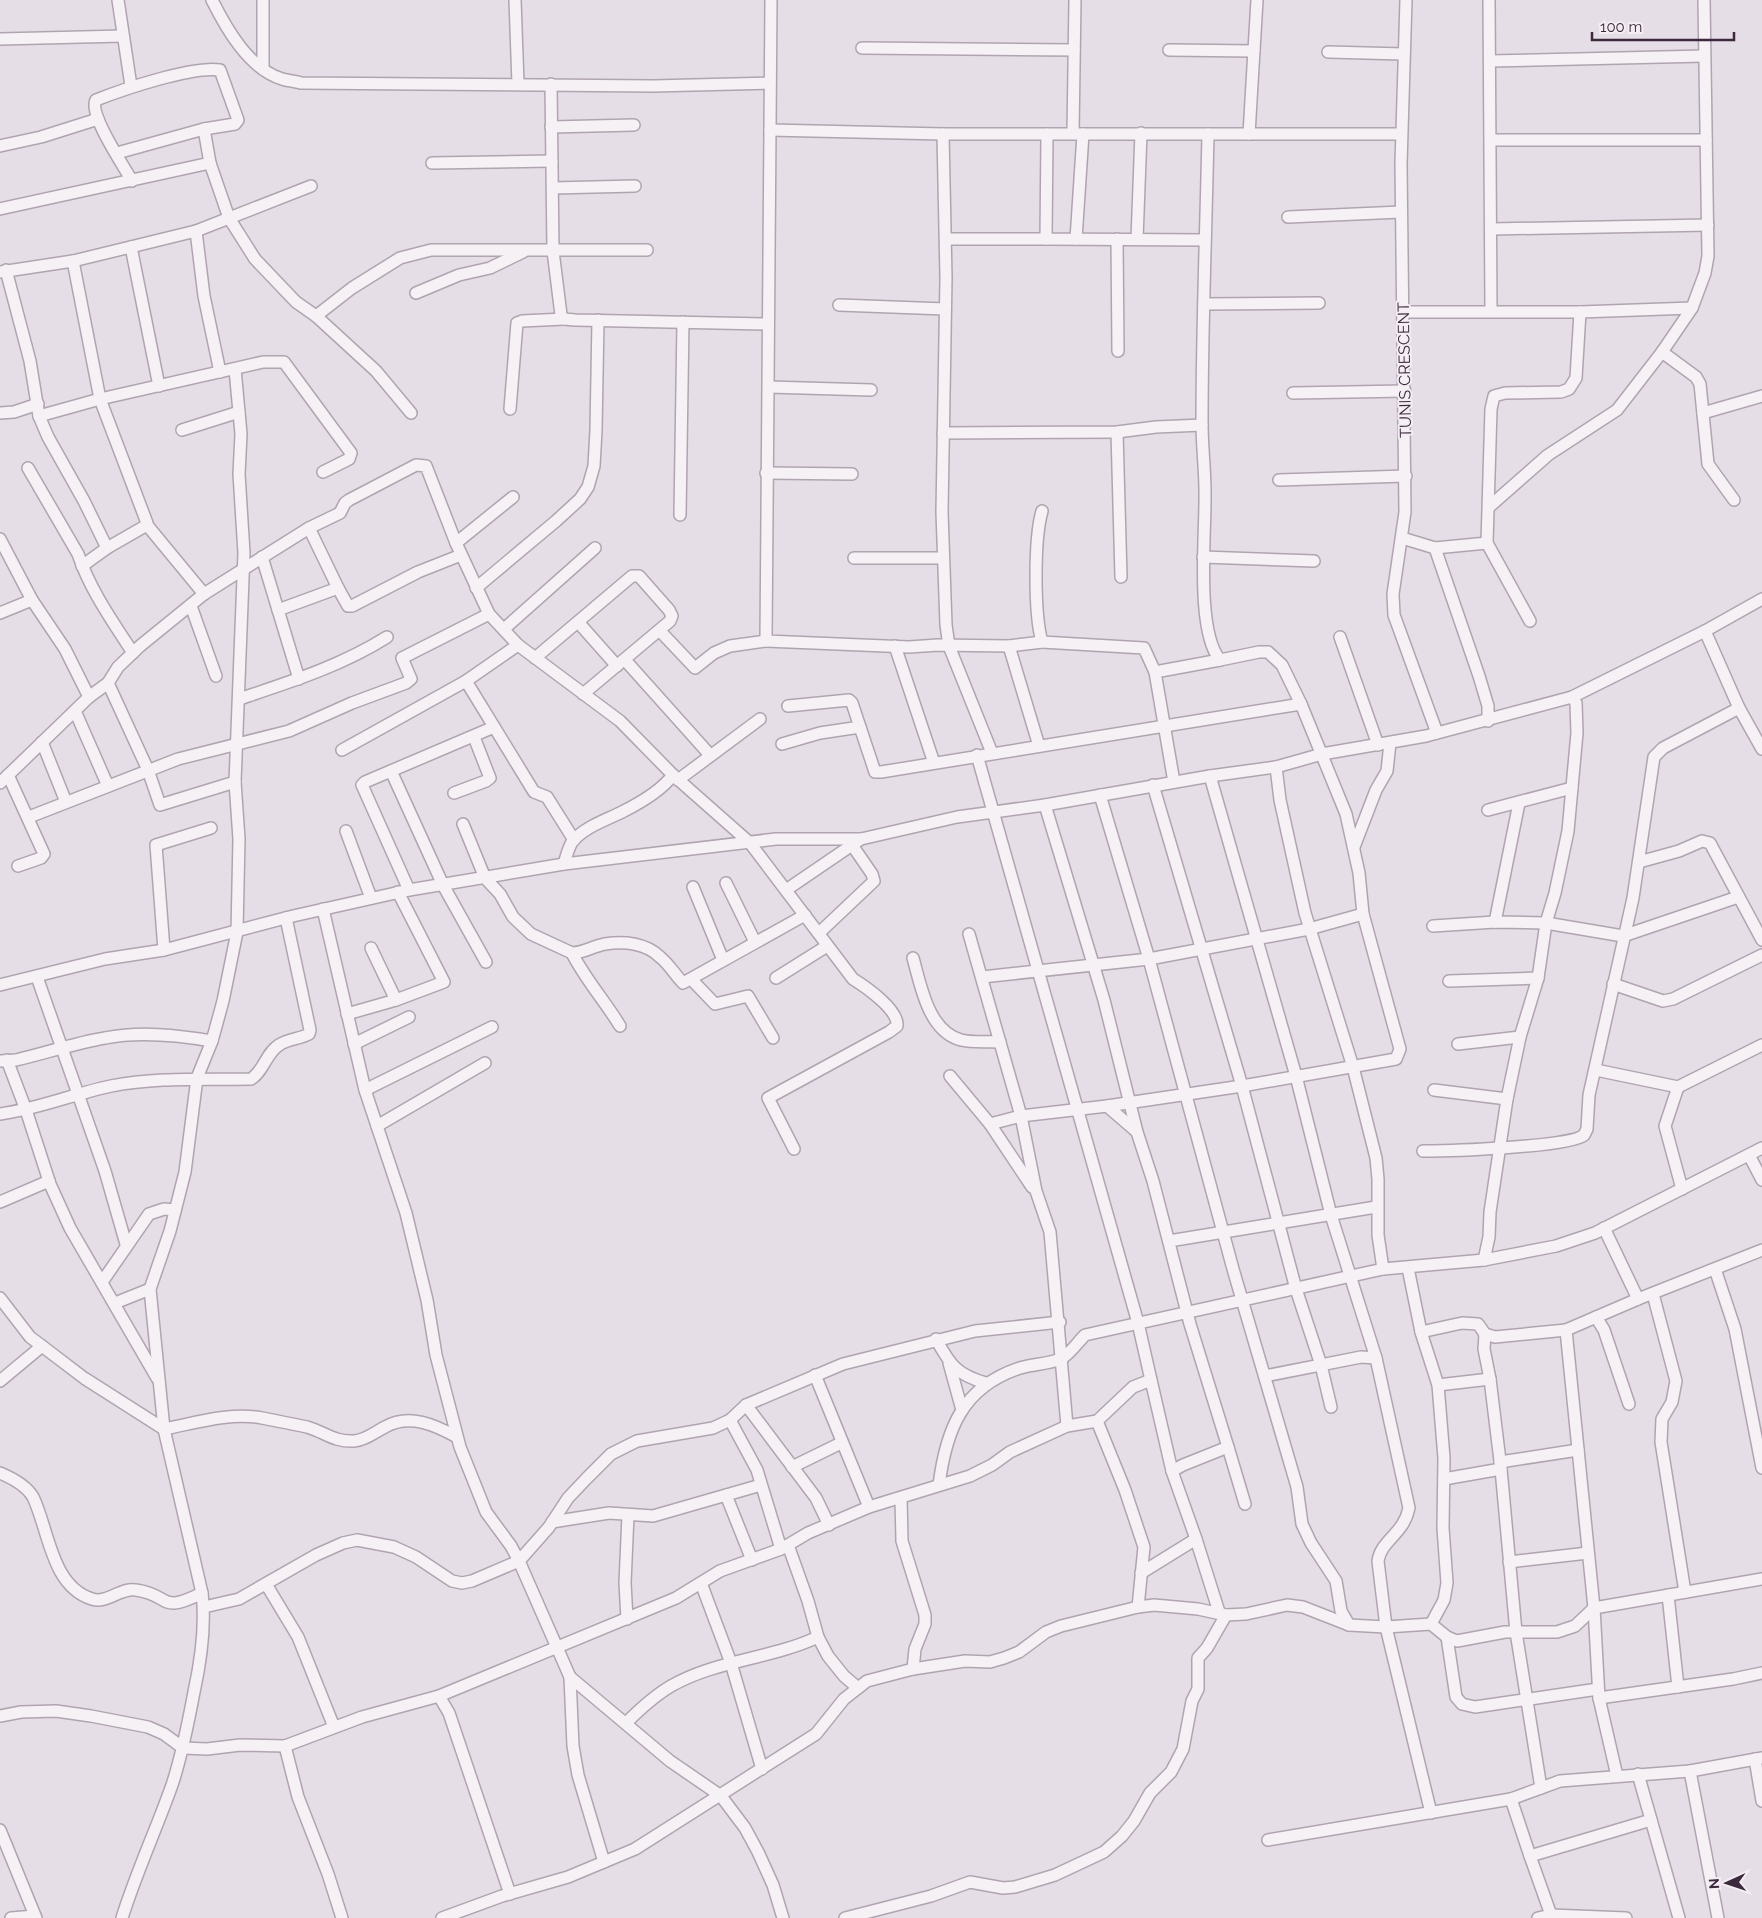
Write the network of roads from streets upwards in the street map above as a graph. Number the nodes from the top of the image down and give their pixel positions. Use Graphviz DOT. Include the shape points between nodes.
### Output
graph roads {
  1 [pos="118,0"];
  2 [pos="212,0"];
  3 [pos="263,0"];
  4 [pos="514,0"];
  5 [pos="771,0"];
  6 [pos="1075,0"];
  7 [pos="1257,0"];
  8 [pos="1406,0"];
  9 [pos="1489,0"];
  10 [pos="1704,0"];
  11 [pos="123,36"];
  12 [pos="0,39"];
  13 [pos="862,48"];
  14 [pos="1074,50"];
  15 [pos="1169,50"];
  16 [pos="1254,51"];
  17 [pos="1328,52"];
  18 [pos="1403,54"];
  19 [pos="1704,56"];
  20 [pos="1490,61"];
  21 [pos="263,69"];
  22 [pos="770,83"];
  23 [pos="518,84"];
  24 [pos="551,84"];
  25 [pos="131,86"];
  26 [pos="98,120"];
  27 [pos="634,125"];
  28 [pos="551,127"];
  29 [pos="204,129"];
  30 [pos="770,130"];
  31 [pos="1078,133"];
  32 [pos="1141,133"];
  33 [pos="943,134"];
  34 [pos="1047,134"];
  35 [pos="1208,134"];
  36 [pos="1249,134"];
  37 [pos="1401,134"];
  38 [pos="1491,140"];
  39 [pos="1706,140"];
  40 [pos="0,146"];
  41 [pos="116,153"];
  42 [pos="552,162"];
  43 [pos="210,163"];
  44 [pos="432,163"];
  45 [pos="132,181"];
  46 [pos="311,186"];
  47 [pos="635,186"];
  48 [pos="553,188"];
  49 [pos="0,209"];
  50 [pos="1401,212"];
  51 [pos="1288,217"];
  52 [pos="229,218"];
  53 [pos="1708,225"];
  54 [pos="1492,229"];
  55 [pos="196,231"];
  56 [pos="946,239"];
  57 [pos="1046,239"];
  58 [pos="1076,239"];
  59 [pos="1117,239"];
  60 [pos="1137,239"];
  61 [pos="1206,240"];
  62 [pos="131,247"];
  63 [pos="648,250"];
  64 [pos="525,251"];
  65 [pos="553,251"];
  66 [pos="73,261"];
  67 [pos="3,271"];
  68 [pos="416,292"];
  69 [pos="1319,303"];
  70 [pos="1204,304"];
  71 [pos="839,305"];
  72 [pos="1692,308"];
  73 [pos="945,309"];
  74 [pos="1492,311"];
  75 [pos="1404,312"];
  76 [pos="1580,312"];
  77 [pos="316,316"];
  78 [pos="564,318"];
  79 [pos="598,320"];
  80 [pos="683,322"];
  81 [pos="768,324"];
  82 [pos="1118,351"];
  83 [pos="1662,352"];
  84 [pos="234,369"];
  85 [pos="220,372"];
  86 [pos="159,386"];
  87 [pos="769,387"];
  88 [pos="871,390"];
  89 [pos="1405,391"];
  90 [pos="1293,393"];
  91 [pos="1762,396"];
  92 [pos="100,399"];
  93 [pos="38,410"];
  94 [pos="510,410"];
  95 [pos="239,412"];
  96 [pos="0,413"];
  97 [pos="411,413"];
  98 [pos="1702,414"];
  99 [pos="1202,425"];
  100 [pos="182,430"];
  101 [pos="1117,432"];
  102 [pos="943,433"];
  103 [pos="28,468"];
  104 [pos="323,472"];
  105 [pos="766,473"];
  106 [pos="852,474"];
  107 [pos="1406,476"];
  108 [pos="1279,480"];
  109 [pos="513,497"];
  110 [pos="1734,500"];
  111 [pos="1489,507"];
  112 [pos="1042,511"];
  113 [pos="680,515"];
  114 [pos="147,525"];
  115 [pos="309,528"];
  116 [pos="1402,538"];
  117 [pos="456,543"];
  118 [pos="1488,543"];
  119 [pos="2,546"];
  120 [pos="107,548"];
  121 [pos="595,548"];
  122 [pos="1435,548"];
  123 [pos="461,555"];
  124 [pos="262,557"];
  125 [pos="1202,557"];
  126 [pos="854,558"];
  127 [pos="942,558"];
  128 [pos="1314,561"];
  129 [pos="82,566"];
  130 [pos="243,568"];
  131 [pos="1121,577"];
  132 [pos="338,588"];
  133 [pos="476,588"];
  134 [pos="204,594"];
  135 [pos="1762,599"];
  136 [pos="32,600"];
  137 [pos="191,606"];
  138 [pos="278,610"];
  139 [pos="0,613"];
  140 [pos="489,614"];
  141 [pos="1530,621"];
  142 [pos="578,622"];
  143 [pos="504,629"];
  144 [pos="660,631"];
  145 [pos="1705,631"];
  146 [pos="387,637"];
  147 [pos="1340,637"];
  148 [pos="766,641"];
  149 [pos="1042,642"];
  150 [pos="518,645"];
  151 [pos="895,646"];
  152 [pos="949,646"];
  153 [pos="1009,646"];
  154 [pos="133,653"];
  155 [pos="535,658"];
  156 [pos="1220,660"];
  157 [pos="621,663"];
  158 [pos="1155,672"];
  159 [pos="216,676"];
  160 [pos="299,679"];
  161 [pos="466,681"];
  162 [pos="108,682"];
  163 [pos="583,694"];
  164 [pos="89,697"];
  165 [pos="1572,697"];
  166 [pos="239,700"];
  167 [pos="1301,704"];
  168 [pos="788,706"];
  169 [pos="1739,708"];
  170 [pos="75,711"];
  171 [pos="760,719"];
  172 [pos="1491,720"];
  173 [pos="1163,726"];
  174 [pos="494,727"];
  175 [pos="860,727"];
  176 [pos="1437,733"];
  177 [pos="474,737"];
  178 [pos="42,742"];
  179 [pos="1390,743"];
  180 [pos="782,744"];
  181 [pos="236,745"];
  182 [pos="1378,745"];
  183 [pos="1039,746"];
  184 [pos="1762,749"];
  185 [pos="342,750"];
  186 [pos="992,753"];
  187 [pos="1322,754"];
  188 [pos="710,755"];
  189 [pos="977,755"];
  190 [pos="934,762"];
  191 [pos="1276,767"];
  192 [pos="148,770"];
  193 [pos="391,771"];
  194 [pos="1210,776"];
  195 [pos="675,777"];
  196 [pos="4,779"];
  197 [pos="235,782"];
  198 [pos="1174,782"];
  199 [pos="108,786"];
  200 [pos="1152,786"];
  201 [pos="1572,788"];
  202 [pos="454,793"];
  203 [pos="1100,795"];
  204 [pos="66,802"];
  205 [pos="1519,803"];
  206 [pos="1045,805"];
  207 [pos="1488,810"];
  208 [pos="993,811"];
  209 [pos="29,817"];
  210 [pos="463,824"];
  211 [pos="210,828"];
  212 [pos="346,832"];
  213 [pos="574,840"];
  214 [pos="857,842"];
  215 [pos="750,843"];
  216 [pos="1354,847"];
  217 [pos="1639,862"];
  218 [pos="564,864"];
  219 [pos="18,866"];
  220 [pos="485,878"];
  221 [pos="726,883"];
  222 [pos="443,885"];
  223 [pos="694,887"];
  224 [pos="786,890"];
  225 [pos="403,891"];
  226 [pos="1738,897"];
  227 [pos="371,898"];
  228 [pos="323,909"];
  229 [pos="1363,914"];
  230 [pos="805,915"];
  231 [pos="286,918"];
  232 [pos="1495,922"];
  233 [pos="1546,924"];
  234 [pos="1433,926"];
  235 [pos="1309,928"];
  236 [pos="238,932"];
  237 [pos="819,933"];
  238 [pos="969,934"];
  239 [pos="1623,936"];
  240 [pos="1257,939"];
  241 [pos="1762,940"];
  242 [pos="755,942"];
  243 [pos="827,946"];
  244 [pos="371,948"];
  245 [pos="1203,949"];
  246 [pos="164,950"];
  247 [pos="572,953"];
  248 [pos="1762,954"];
  249 [pos="913,958"];
  250 [pos="1149,959"];
  251 [pos="723,960"];
  252 [pos="486,962"];
  253 [pos="1093,965"];
  254 [pos="1039,972"];
  255 [pos="37,977"];
  256 [pos="982,977"];
  257 [pos="776,978"];
  258 [pos="1538,978"];
  259 [pos="691,979"];
  260 [pos="1449,980"];
  261 [pos="1613,984"];
  262 [pos="0,985"];
  263 [pos="396,1000"];
  264 [pos="347,1014"];
  265 [pos="409,1017"];
  266 [pos="620,1026"];
  267 [pos="492,1027"];
  268 [pos="1520,1037"];
  269 [pos="773,1038"];
  270 [pos="212,1041"];
  271 [pos="1000,1042"];
  272 [pos="354,1044"];
  273 [pos="1458,1044"];
  274 [pos="1762,1045"];
  275 [pos="64,1048"];
  276 [pos="3,1061"];
  277 [pos="485,1062"];
  278 [pos="1353,1067"];
  279 [pos="1596,1070"];
  280 [pos="950,1076"];
  281 [pos="1296,1076"];
  282 [pos="197,1078"];
  283 [pos="1242,1086"];
  284 [pos="1678,1086"];
  285 [pos="364,1090"];
  286 [pos="1434,1090"];
  287 [pos="78,1094"];
  288 [pos="1185,1095"];
  289 [pos="1507,1099"];
  290 [pos="1129,1102"];
  291 [pos="1107,1106"];
  292 [pos="1078,1109"];
  293 [pos="26,1110"];
  294 [pos="0,1114"];
  295 [pos="1021,1116"];
  296 [pos="990,1124"];
  297 [pos="377,1126"];
  298 [pos="1136,1132"];
  299 [pos="1762,1148"];
  300 [pos="794,1149"];
  301 [pos="1500,1149"];
  302 [pos="1423,1151"];
  303 [pos="1749,1156"];
  304 [pos="1762,1180"];
  305 [pos="49,1181"];
  306 [pos="1682,1188"];
  307 [pos="1036,1191"];
  308 [pos="0,1202"];
  309 [pos="1376,1207"];
  310 [pos="175,1210"];
  311 [pos="1331,1215"];
  312 [pos="1278,1223"];
  313 [pos="1604,1228"];
  314 [pos="1223,1232"];
  315 [pos="1169,1241"];
  316 [pos="126,1244"];
  317 [pos="1762,1250"];
  318 [pos="1484,1260"];
  319 [pos="1408,1268"];
  320 [pos="1389,1269"];
  321 [pos="1715,1269"];
  322 [pos="1351,1278"];
  323 [pos="102,1282"];
  324 [pos="150,1289"];
  325 [pos="1296,1289"];
  326 [pos="1653,1294"];
  327 [pos="0,1298"];
  328 [pos="1638,1299"];
  329 [pos="1243,1302"];
  330 [pos="115,1303"];
  331 [pos="1189,1313"];
  332 [pos="1596,1317"];
  333 [pos="1060,1322"];
  334 [pos="1138,1323"];
  335 [pos="1566,1330"];
  336 [pos="1420,1332"];
  337 [pos="1485,1334"];
  338 [pos="936,1339"];
  339 [pos="42,1346"];
  340 [pos="1062,1358"];
  341 [pos="1376,1358"];
  342 [pos="949,1363"];
  343 [pos="1321,1365"];
  344 [pos="815,1375"];
  345 [pos="1265,1376"];
  346 [pos="1490,1378"];
  347 [pos="158,1380"];
  348 [pos="1151,1380"];
  349 [pos="0,1381"];
  350 [pos="986,1383"];
  351 [pos="1438,1385"];
  352 [pos="1629,1404"];
  353 [pos="746,1405"];
  354 [pos="1331,1406"];
  355 [pos="962,1410"];
  356 [pos="730,1420"];
  357 [pos="1096,1421"];
  358 [pos="1066,1426"];
  359 [pos="164,1429"];
  360 [pos="457,1437"];
  361 [pos="841,1443"];
  362 [pos="1228,1447"];
  363 [pos="1578,1450"];
  364 [pos="1501,1466"];
  365 [pos="792,1467"];
  366 [pos="1762,1468"];
  367 [pos="1172,1472"];
  368 [pos="0,1473"];
  369 [pos="1444,1479"];
  370 [pos="761,1485"];
  371 [pos="939,1485"];
  372 [pos="726,1495"];
  373 [pos="901,1498"];
  374 [pos="1245,1504"];
  375 [pos="869,1507"];
  376 [pos="628,1515"];
  377 [pos="552,1522"];
  378 [pos="829,1525"];
  379 [pos="1196,1539"];
  380 [pos="784,1547"];
  381 [pos="1588,1553"];
  382 [pos="752,1560"];
  383 [pos="519,1561"];
  384 [pos="1509,1562"];
  385 [pos="1141,1573"];
  386 [pos="1762,1579"];
  387 [pos="701,1583"];
  388 [pos="266,1584"];
  389 [pos="1685,1592"];
  390 [pos="202,1593"];
  391 [pos="1668,1595"];
  392 [pos="204,1607"];
  393 [pos="1138,1607"];
  394 [pos="1594,1608"];
  395 [pos="1222,1613"];
  396 [pos="627,1619"];
  397 [pos="1431,1624"];
  398 [pos="1349,1625"];
  399 [pos="1386,1627"];
  400 [pos="1516,1632"];
  401 [pos="818,1637"];
  402 [pos="1447,1638"];
  403 [pos="557,1648"];
  404 [pos="732,1663"];
  405 [pos="913,1669"];
  406 [pos="1762,1672"];
  407 [pos="570,1677"];
  408 [pos="1678,1687"];
  409 [pos="858,1688"];
  410 [pos="1599,1694"];
  411 [pos="439,1696"];
  412 [pos="1528,1699"];
  413 [pos="0,1716"];
  414 [pos="626,1723"];
  415 [pos="334,1727"];
  416 [pos="285,1746"];
  417 [pos="183,1748"];
  418 [pos="1758,1759"];
  419 [pos="762,1769"];
  420 [pos="1690,1771"];
  421 [pos="1638,1774"];
  422 [pos="1617,1776"];
  423 [pos="1541,1788"];
  424 [pos="720,1796"];
  425 [pos="1511,1799"];
  426 [pos="1762,1801"];
  427 [pos="1431,1813"];
  428 [pos="1651,1820"];
  429 [pos="0,1830"];
  430 [pos="1268,1840"];
  431 [pos="1530,1856"];
  432 [pos="604,1862"];
  433 [pos="510,1894"];
  434 [pos="1550,1915"];
  435 [pos="35,1917"];
  436 [pos="11,1918"];
  437 [pos="122,1918"];
  438 [pos="342,1918"];
  439 [pos="442,1918"];
  440 [pos="783,1918"];
  441 [pos="845,1918"];
  442 [pos="1538,1918"];
  443 [pos="1626,1918"];
  444 [pos="1679,1918"];
  445 [pos="1718,1918"];
  1 -- 11 [label="street"];
  2 -- 21 [label="street" via="223,22"];
  3 -- 21 [label="street"];
  4 -- 23 [label="street"];
  5 -- 22 [label="street"];
  6 -- 14 [label="street"];
  7 -- 16 [label="street"];
  8 -- 18 [label="street, TUNIS CRESCENT"];
  9 -- 20 [label="street"];
  10 -- 19 [label="street"];
  11 -- 12 [label="street"];
  11 -- 25 [label="street"];
  13 -- 14 [label="street"];
  14 -- 31 [label="street"];
  15 -- 16 [label="street"];
  16 -- 36 [label="street"];
  17 -- 18 [label="street"];
  18 -- 37 [label="street, TUNIS CRESCENT"];
  19 -- 20 [label="street"];
  19 -- 39 [label="street"];
  20 -- 38 [label="street"];
  21 -- 23 [label="street" via="280,79 301,83"];
  22 -- 24 [label="street"];
  22 -- 30 [label="street"];
  23 -- 24 [label="street"];
  24 -- 28 [label="street"];
  25 -- 26 [label="street" via="96,100 94,106"];
  25 -- 29 [label="street" via="199,71 220,70 237,122"];
  26 -- 40 [label="street"];
  26 -- 41 [label="street"];
  27 -- 28 [label="street"];
  28 -- 42 [label="street"];
  29 -- 41 [label="street"];
  29 -- 43 [label="street"];
  30 -- 33 [label="street"];
  30 -- 81 [label="street"];
  31 -- 32 [label="street"];
  31 -- 34 [label="street"];
  31 -- 58 [label="street"];
  32 -- 35 [label="street"];
  32 -- 60 [label="street"];
  33 -- 34 [label="street"];
  33 -- 56 [label="street"];
  34 -- 57 [label="street"];
  35 -- 36 [label="street"];
  35 -- 61 [label="street"];
  36 -- 37 [label="street"];
  37 -- 50 [label="street, TUNIS CRESCENT"];
  38 -- 39 [label="street"];
  38 -- 54 [label="street"];
  39 -- 53 [label="street"];
  41 -- 45 [label="street"];
  42 -- 44 [label="street"];
  42 -- 48 [label="street"];
  43 -- 45 [label="street"];
  43 -- 52 [label="street"];
  45 -- 49 [label="street"];
  46 -- 52 [label="street"];
  47 -- 48 [label="street"];
  48 -- 65 [label="street"];
  50 -- 51 [label="street"];
  50 -- 75 [label="street, TUNIS CRESCENT"];
  52 -- 55 [label="street"];
  52 -- 77 [label="street" via="255,259 296,302"];
  53 -- 54 [label="street"];
  53 -- 72 [label="street" via="1705,273"];
  54 -- 74 [label="street"];
  55 -- 62 [label="street"];
  55 -- 85 [label="street" via="204,296"];
  56 -- 57 [label="street"];
  56 -- 73 [label="street"];
  57 -- 58 [label="street"];
  58 -- 59 [label="street"];
  59 -- 60 [label="street"];
  59 -- 82 [label="street"];
  60 -- 61 [label="street"];
  61 -- 70 [label="street"];
  62 -- 66 [label="street"];
  62 -- 86 [label="street"];
  63 -- 65 [label="street"];
  64 -- 65 [label="street"];
  64 -- 68 [label="street" via="490,268 460,274"];
  64 -- 77 [label="street" via="431,250 400,258 352,288"];
  65 -- 78 [label="street" via="560,310"];
  66 -- 67 [label="street"];
  66 -- 92 [label="street"];
  67 -- 93 [label="street" via="30,361"];
  69 -- 70 [label="street"];
  70 -- 99 [label="street"];
  71 -- 73 [label="street"];
  72 -- 76 [label="street"];
  72 -- 83 [label="street"];
  73 -- 102 [label="street"];
  74 -- 75 [label="street"];
  74 -- 76 [label="street"];
  75 -- 89 [label="street, TUNIS CRESCENT"];
  76 -- 111 [label="street" via="1576,378 1569,388 1562,392 1505,392 1494,396"];
  77 -- 97 [label="street" via="376,370"];
  78 -- 79 [label="street"];
  78 -- 94 [label="street" via="517,324"];
  79 -- 80 [label="street"];
  79 -- 133 [label="street" via="594,466 588,487 556,521"];
  80 -- 81 [label="street"];
  80 -- 113 [label="street"];
  81 -- 87 [label="street"];
  83 -- 98 [label="street" via="1696,377 1700,384"];
  83 -- 111 [label="street" via="1617,410 1548,455"];
  84 -- 85 [label="street"];
  84 -- 95 [label="street"];
  84 -- 104 [label="street" via="276,361 284,362 294,373 351,453 350,458"];
  85 -- 86 [label="street"];
  86 -- 92 [label="street"];
  87 -- 88 [label="street"];
  87 -- 105 [label="street"];
  89 -- 90 [label="street"];
  89 -- 107 [label="street, TUNIS CRESCENT"];
  91 -- 98 [label="street"];
  92 -- 93 [label="street"];
  92 -- 114 [label="street"];
  93 -- 96 [label="street"];
  93 -- 120 [label="street" via="48,437"];
  95 -- 100 [label="street"];
  95 -- 130 [label="street"];
  98 -- 110 [label="street" via="1708,464"];
  99 -- 101 [label="street" via="1156,426"];
  99 -- 125 [label="street" via="1205,493"];
  101 -- 102 [label="street"];
  101 -- 131 [label="street"];
  102 -- 127 [label="street"];
  103 -- 129 [label="street"];
  105 -- 106 [label="street"];
  105 -- 148 [label="street"];
  107 -- 108 [label="street"];
  107 -- 116 [label="street, TUNIS CRESCENT"];
  109 -- 117 [label="street"];
  111 -- 118 [label="street"];
  112 -- 149 [label="street" via="1038,526 1038,626"];
  114 -- 120 [label="street"];
  114 -- 134 [label="street"];
  115 -- 117 [label="street" via="340,513 349,500 421,464 426,466"];
  115 -- 124 [label="street"];
  115 -- 132 [label="street"];
  116 -- 122 [label="street"];
  116 -- 176 [label="street, TUNIS CRESCENT" via="1393,594 1394,615"];
  117 -- 123 [label="street"];
  118 -- 122 [label="street"];
  118 -- 141 [label="street"];
  119 -- 136 [label="street"];
  120 -- 129 [label="street"];
  121 -- 143 [label="street"];
  122 -- 172 [label="street"];
  123 -- 132 [label="street" via="418,572 352,606 348,606"];
  123 -- 133 [label="street"];
  124 -- 130 [label="street"];
  124 -- 138 [label="street"];
  125 -- 128 [label="street"];
  125 -- 156 [label="street" via="1207,622 1211,642"];
  126 -- 127 [label="street"];
  127 -- 152 [label="street"];
  129 -- 154 [label="street"];
  130 -- 134 [label="street"];
  130 -- 166 [label="street"];
  132 -- 138 [label="street"];
  133 -- 140 [label="street"];
  134 -- 137 [label="street"];
  135 -- 145 [label="street"];
  136 -- 139 [label="street"];
  136 -- 164 [label="street" via="65,649"];
  137 -- 154 [label="street"];
  137 -- 159 [label="street"];
  138 -- 160 [label="street"];
  140 -- 143 [label="street"];
  140 -- 181 [label="street" via="402,658 410,681 289,731"];
  142 -- 144 [label="street" via="632,576 639,576 672,616"];
  142 -- 155 [label="street"];
  142 -- 157 [label="street"];
  143 -- 150 [label="street"];
  144 -- 148 [label="street" via="696,668 714,653 730,646"];
  144 -- 157 [label="street"];
  145 -- 165 [label="street"];
  145 -- 169 [label="street"];
  146 -- 160 [label="street" via="361,654"];
  147 -- 182 [label="street"];
  148 -- 151 [label="street"];
  149 -- 153 [label="street"];
  149 -- 158 [label="street" via="1144,648"];
  150 -- 155 [label="street"];
  150 -- 161 [label="street"];
  151 -- 152 [label="street"];
  151 -- 190 [label="street"];
  152 -- 153 [label="street"];
  152 -- 186 [label="street"];
  153 -- 183 [label="street"];
  154 -- 162 [label="street"];
  155 -- 163 [label="street"];
  156 -- 158 [label="street"];
  156 -- 167 [label="street" via="1268,652 1282,665"];
  157 -- 163 [label="street"];
  157 -- 188 [label="street"];
  158 -- 173 [label="street"];
  160 -- 166 [label="street"];
  161 -- 174 [label="street"];
  161 -- 185 [label="street"];
  162 -- 164 [label="street"];
  162 -- 192 [label="street"];
  163 -- 195 [label="street" via="620,721"];
  164 -- 170 [label="street"];
  165 -- 172 [label="street"];
  165 -- 201 [label="street" via="1576,703 1577,734"];
  166 -- 181 [label="street"];
  167 -- 173 [label="street"];
  167 -- 187 [label="street"];
  168 -- 175 [label="street" via="849,700"];
  169 -- 184 [label="street"];
  169 -- 217 [label="street" via="1663,748 1654,757"];
  170 -- 178 [label="street"];
  170 -- 199 [label="street"];
  171 -- 188 [label="street"];
  172 -- 176 [label="street"];
  173 -- 183 [label="street"];
  173 -- 198 [label="street"];
  174 -- 177 [label="street"];
  174 -- 213 [label="street" via="534,792 547,797"];
  175 -- 180 [label="street" via="820,732"];
  175 -- 190 [label="street" via="875,772"];
  176 -- 179 [label="street"];
  177 -- 193 [label="street"];
  177 -- 202 [label="street" via="490,778"];
  178 -- 196 [label="street"];
  178 -- 204 [label="street"];
  179 -- 182 [label="street"];
  179 -- 216 [label="street" via="1387,771 1376,790"];
  181 -- 192 [label="street"];
  181 -- 197 [label="street"];
  182 -- 187 [label="street"];
  183 -- 186 [label="street"];
  186 -- 189 [label="street"];
  187 -- 191 [label="street"];
  187 -- 216 [label="street" via="1346,814"];
  188 -- 195 [label="street"];
  189 -- 190 [label="street"];
  189 -- 208 [label="street"];
  191 -- 194 [label="street"];
  191 -- 235 [label="street" via="1280,800"];
  192 -- 197 [label="street" via="160,805"];
  192 -- 199 [label="street"];
  193 -- 222 [label="street"];
  193 -- 225 [label="street" via="362,786"];
  194 -- 198 [label="street"];
  194 -- 240 [label="street"];
  195 -- 213 [label="street"];
  195 -- 215 [label="street"];
  196 -- 209 [label="street"];
  197 -- 236 [label="street" via="239,839"];
  198 -- 200 [label="street"];
  199 -- 204 [label="street"];
  200 -- 203 [label="street"];
  200 -- 245 [label="street"];
  201 -- 205 [label="street"];
  201 -- 233 [label="street" via="1568,831"];
  203 -- 206 [label="street"];
  203 -- 250 [label="street"];
  204 -- 209 [label="street"];
  205 -- 207 [label="street"];
  205 -- 232 [label="street"];
  206 -- 208 [label="street"];
  206 -- 253 [label="street"];
  208 -- 214 [label="street" via="957,816"];
  208 -- 254 [label="street"];
  209 -- 219 [label="street" via="44,854"];
  210 -- 220 [label="street"];
  211 -- 246 [label="street" via="156,845"];
  212 -- 227 [label="street"];
  213 -- 218 [label="street"];
  214 -- 215 [label="street" via="776,839"];
  214 -- 224 [label="street"];
  214 -- 237 [label="street" via="874,882"];
  215 -- 218 [label="street"];
  215 -- 224 [label="street"];
  216 -- 229 [label="street"];
  217 -- 226 [label="street" via="1702,841 1710,843"];
  217 -- 239 [label="street"];
  218 -- 220 [label="street"];
  220 -- 222 [label="street"];
  220 -- 247 [label="street" via="500,894 513,917 531,934"];
  221 -- 242 [label="street"];
  222 -- 225 [label="street"];
  222 -- 252 [label="street"];
  223 -- 251 [label="street"];
  224 -- 230 [label="street"];
  225 -- 227 [label="street"];
  225 -- 263 [label="street" via="444,982"];
  226 -- 239 [label="street"];
  226 -- 241 [label="street"];
  227 -- 228 [label="street"];
  228 -- 231 [label="street"];
  228 -- 264 [label="street"];
  229 -- 235 [label="street"];
  229 -- 278 [label="street" via="1400,1049 1396,1059"];
  230 -- 237 [label="street"];
  230 -- 242 [label="street"];
  231 -- 236 [label="street"];
  231 -- 282 [label="street" via="309,1034 279,1045 251,1079"];
  232 -- 233 [label="street"];
  232 -- 234 [label="street"];
  233 -- 239 [label="street"];
  233 -- 258 [label="street"];
  235 -- 240 [label="street"];
  235 -- 278 [label="street"];
  236 -- 246 [label="street"];
  236 -- 270 [label="street"];
  237 -- 243 [label="street"];
  238 -- 256 [label="street"];
  239 -- 261 [label="street"];
  240 -- 245 [label="street"];
  240 -- 281 [label="street"];
  242 -- 251 [label="street"];
  243 -- 257 [label="street"];
  243 -- 300 [label="street" via="853,979 867,988 898,1020 897,1026 768,1098"];
  244 -- 263 [label="street"];
  245 -- 250 [label="street"];
  245 -- 283 [label="street"];
  246 -- 255 [label="street"];
  247 -- 259 [label="street" via="604,944 630,942 660,956 683,983"];
  247 -- 266 [label="street"];
  248 -- 261 [label="street" via="1663,1001"];
  249 -- 271 [label="street" via="933,1018 945,1033 961,1040"];
  250 -- 253 [label="street"];
  250 -- 288 [label="street"];
  251 -- 259 [label="street"];
  253 -- 254 [label="street"];
  253 -- 290 [label="street"];
  254 -- 256 [label="street"];
  254 -- 292 [label="street"];
  255 -- 262 [label="street"];
  255 -- 275 [label="street"];
  256 -- 271 [label="street"];
  258 -- 260 [label="street"];
  258 -- 268 [label="street"];
  259 -- 269 [label="street" via="715,1004 748,996"];
  261 -- 279 [label="street"];
  263 -- 264 [label="street"];
  264 -- 272 [label="street"];
  265 -- 272 [label="street"];
  267 -- 285 [label="street"];
  268 -- 273 [label="street"];
  268 -- 289 [label="street"];
  270 -- 275 [label="street" via="143,1035 106,1038"];
  270 -- 282 [label="street"];
  271 -- 295 [label="street"];
  272 -- 285 [label="street"];
  274 -- 284 [label="street"];
  275 -- 276 [label="street"];
  275 -- 287 [label="street"];
  276 -- 293 [label="street"];
  277 -- 297 [label="street"];
  278 -- 281 [label="street"];
  278 -- 309 [label="street" via="1376,1158"];
  279 -- 284 [label="street"];
  279 -- 301 [label="street" via="1589,1095 1587,1129 1581,1138"];
  280 -- 296 [label="street"];
  281 -- 283 [label="street"];
  281 -- 311 [label="street"];
  282 -- 287 [label="street" via="112,1086"];
  282 -- 310 [label="street" via="185,1172"];
  283 -- 288 [label="street"];
  283 -- 312 [label="street"];
  284 -- 306 [label="street" via="1665,1126"];
  285 -- 297 [label="street"];
  286 -- 289 [label="street"];
  287 -- 293 [label="street"];
  287 -- 316 [label="street"];
  288 -- 290 [label="street"];
  288 -- 314 [label="street"];
  289 -- 301 [label="street"];
  290 -- 291 [label="street"];
  290 -- 298 [label="street"];
  291 -- 292 [label="street"];
  291 -- 298 [label="street"];
  292 -- 295 [label="street"];
  292 -- 334 [label="street"];
  293 -- 294 [label="street"];
  293 -- 305 [label="street"];
  295 -- 296 [label="street"];
  295 -- 307 [label="street"];
  296 -- 307 [label="street"];
  297 -- 360 [label="street" via="406,1213"];
  298 -- 315 [label="street"];
  299 -- 303 [label="street"];
  301 -- 302 [label="street"];
  301 -- 318 [label="street"];
  303 -- 304 [label="street"];
  303 -- 306 [label="street"];
  305 -- 308 [label="street"];
  305 -- 323 [label="street" via="70,1228"];
  306 -- 313 [label="street"];
  307 -- 333 [label="street" via="1050,1232"];
  309 -- 311 [label="street"];
  309 -- 320 [label="street"];
  310 -- 316 [label="street" via="164,1208 149,1214"];
  310 -- 324 [label="street"];
  311 -- 312 [label="street"];
  311 -- 322 [label="street"];
  312 -- 314 [label="street"];
  312 -- 325 [label="street"];
  313 -- 318 [label="street" via="1556,1246"];
  313 -- 328 [label="street"];
  314 -- 315 [label="street"];
  314 -- 329 [label="street"];
  315 -- 331 [label="street"];
  316 -- 323 [label="street"];
  317 -- 321 [label="street"];
  318 -- 319 [label="street"];
  319 -- 320 [label="street"];
  319 -- 336 [label="street"];
  320 -- 322 [label="street"];
  321 -- 326 [label="street"];
  321 -- 366 [label="street" via="1735,1328"];
  322 -- 325 [label="street"];
  322 -- 341 [label="street"];
  323 -- 330 [label="street"];
  324 -- 330 [label="street"];
  324 -- 347 [label="street"];
  325 -- 329 [label="street"];
  325 -- 343 [label="street"];
  326 -- 328 [label="street"];
  326 -- 389 [label="street" via="1676,1381 1672,1402 1662,1419 1661,1442"];
  327 -- 339 [label="street" via="30,1337"];
  328 -- 332 [label="street"];
  329 -- 331 [label="street"];
  329 -- 345 [label="street"];
  330 -- 347 [label="street"];
  331 -- 334 [label="street"];
  331 -- 362 [label="street"];
  332 -- 335 [label="street"];
  332 -- 352 [label="street" via="1604,1330"];
  333 -- 338 [label="street" via="996,1327"];
  333 -- 340 [label="street"];
  334 -- 340 [label="street" via="1085,1335"];
  334 -- 348 [label="street"];
  335 -- 337 [label="street" via="1495,1337"];
  335 -- 363 [label="street"];
  336 -- 337 [label="street" via="1462,1323 1478,1324"];
  336 -- 351 [label="street"];
  337 -- 346 [label="street" via="1484,1349"];
  338 -- 342 [label="street"];
  338 -- 344 [label="street" via="898,1352 843,1364"];
  339 -- 349 [label="street"];
  339 -- 359 [label="street" via="84,1378"];
  340 -- 350 [label="street" via="1019,1368"];
  340 -- 358 [label="street"];
  341 -- 343 [label="street" via="1362,1357"];
  341 -- 399 [label="street" via="1409,1508 1407,1522 1379,1552"];
  342 -- 350 [label="street" via="960,1373"];
  342 -- 355 [label="street"];
  343 -- 345 [label="street"];
  343 -- 354 [label="street"];
  344 -- 353 [label="street"];
  344 -- 361 [label="street"];
  345 -- 398 [label="street" via="1297,1487 1302,1524 1336,1581 1341,1611"];
  346 -- 351 [label="street"];
  346 -- 364 [label="street"];
  347 -- 359 [label="street"];
  348 -- 357 [label="street" via="1133,1387"];
  348 -- 367 [label="street"];
  350 -- 355 [label="street"];
  351 -- 369 [label="street"];
  353 -- 356 [label="street"];
  353 -- 365 [label="street"];
  355 -- 371 [label="street" via="942,1460"];
  356 -- 370 [label="street" via="757,1470"];
  356 -- 377 [label="street" via="713,1428 637,1441 611,1454 568,1498"];
  357 -- 358 [label="street"];
  357 -- 385 [label="street" via="1125,1490 1144,1547"];
  358 -- 371 [label="street" via="1010,1452 970,1476"];
  359 -- 360 [label="street" via="240,1416 261,1417 309,1428 341,1440 356,1441 369,1437 400,1421 434,1425"];
  359 -- 390 [label="street"];
  360 -- 383 [label="street" via="486,1512"];
  361 -- 365 [label="street"];
  361 -- 375 [label="street"];
  362 -- 367 [label="street"];
  362 -- 374 [label="street"];
  363 -- 364 [label="street"];
  363 -- 381 [label="street"];
  364 -- 369 [label="street"];
  364 -- 384 [label="street"];
  365 -- 378 [label="street" via="816,1498"];
  367 -- 379 [label="street"];
  368 -- 390 [label="street" via="17,1480 32,1496 58,1568 85,1596 94,1600 104,1599 133,1589 174,1605"];
  369 -- 397 [label="street" via="1447,1583 1444,1600"];
  370 -- 372 [label="street"];
  370 -- 380 [label="street"];
  371 -- 373 [label="street"];
  372 -- 376 [label="street" via="653,1516"];
  372 -- 382 [label="street"];
  373 -- 375 [label="street"];
  373 -- 405 [label="street" via="902,1541 925,1615"];
  375 -- 378 [label="street"];
  376 -- 377 [label="street" via="609,1513"];
  376 -- 396 [label="street"];
  377 -- 383 [label="street"];
  378 -- 380 [label="street"];
  379 -- 385 [label="street"];
  379 -- 395 [label="street"];
  380 -- 382 [label="street"];
  380 -- 401 [label="street" via="808,1601"];
  381 -- 384 [label="street"];
  381 -- 394 [label="street"];
  382 -- 387 [label="street"];
  383 -- 388 [label="street" via="462,1583 452,1581 394,1547 357,1540 316,1555"];
  383 -- 403 [label="street"];
  384 -- 400 [label="street"];
  385 -- 393 [label="street"];
  386 -- 389 [label="street"];
  387 -- 396 [label="street" via="676,1598"];
  387 -- 404 [label="street"];
  388 -- 392 [label="street" via="239,1599"];
  388 -- 415 [label="street" via="298,1637"];
  389 -- 391 [label="street"];
  390 -- 392 [label="street"];
  391 -- 394 [label="street"];
  391 -- 408 [label="street"];
  392 -- 417 [label="street" via="198,1673"];
  393 -- 395 [label="street" via="1154,1605"];
  393 -- 405 [label="street" via="1061,1626 1046,1632 1019,1652 990,1662 965,1661"];
  394 -- 400 [label="street" via="1575,1626 1557,1632"];
  394 -- 410 [label="street"];
  395 -- 398 [label="street" via="1303,1606"];
  395 -- 441 [label="street" via="1207,1648 1198,1658 1198,1689 1192,1701 1183,1749 1170,1772 1150,1793 1134,1821 1104,1852 1055,1874 1015,1887 970,1882 931,1896"];
  396 -- 403 [label="street"];
  397 -- 399 [label="street"];
  397 -- 402 [label="street"];
  398 -- 399 [label="street"];
  399 -- 427 [label="street"];
  400 -- 402 [label="street" via="1457,1641"];
  400 -- 412 [label="street"];
  401 -- 404 [label="street"];
  401 -- 409 [label="street" via="828,1656"];
  402 -- 412 [label="street" via="1456,1697 1462,1704 1475,1707"];
  403 -- 407 [label="street"];
  403 -- 411 [label="street"];
  404 -- 414 [label="street" via="672,1685 651,1699"];
  404 -- 419 [label="street"];
  405 -- 409 [label="street" via="867,1681"];
  406 -- 408 [label="street"];
  407 -- 414 [label="street"];
  407 -- 432 [label="street" via="573,1746 578,1775"];
  408 -- 410 [label="street"];
  409 -- 419 [label="street" via="844,1699 816,1734"];
  410 -- 412 [label="street"];
  410 -- 422 [label="street"];
  411 -- 415 [label="street"];
  411 -- 433 [label="street" via="449,1714"];
  412 -- 423 [label="street"];
  413 -- 417 [label="street" via="56,1711 91,1716 148,1727"];
  414 -- 424 [label="street" via="670,1761"];
  415 -- 416 [label="street"];
  416 -- 417 [label="street"];
  416 -- 438 [label="street" via="298,1797"];
  417 -- 437 [label="street"];
  418 -- 420 [label="street"];
  418 -- 426 [label="street"];
  419 -- 424 [label="street"];
  420 -- 421 [label="street"];
  420 -- 445 [label="street"];
  421 -- 422 [label="street"];
  421 -- 428 [label="street"];
  422 -- 423 [label="street" via="1560,1782"];
  423 -- 425 [label="street"];
  424 -- 432 [label="street" via="635,1849"];
  424 -- 440 [label="street" via="745,1828 758,1852"];
  425 -- 427 [label="street"];
  425 -- 431 [label="street"];
  427 -- 430 [label="street"];
  428 -- 431 [label="street"];
  428 -- 444 [label="street"];
  429 -- 435 [label="street"];
  431 -- 434 [label="street"];
  432 -- 433 [label="street" via="568,1877"];
  433 -- 439 [label="street"];
  434 -- 442 [label="street"];
  434 -- 443 [label="street"];
  435 -- 436 [label="street"];
}
